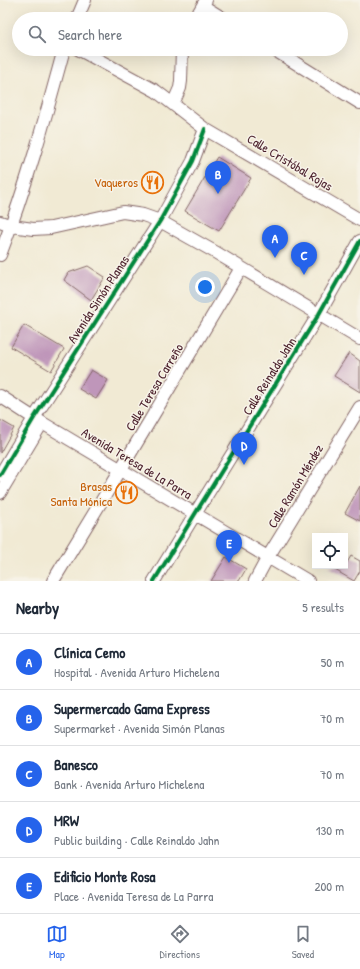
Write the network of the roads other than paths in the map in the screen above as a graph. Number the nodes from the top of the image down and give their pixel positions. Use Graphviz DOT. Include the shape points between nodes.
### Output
graph roads {
  1 [pos="85,0"];
  2 [pos="205,3"];
  3 [pos="80,12"];
  4 [pos="199,12"];
  5 [pos="216,12"];
  6 [pos="62,56"];
  7 [pos="91,56"];
  8 [pos="182,56"];
  9 [pos="284,56"];
  10 [pos="360,103"];
  11 [pos="173,104"];
  12 [pos="205,129"];
  13 [pos="360,220"];
  14 [pos="160,221"];
  15 [pos="0,222"];
  16 [pos="12,226"];
  17 [pos="360,241"];
  18 [pos="0,255"];
  19 [pos="241,268"];
  20 [pos="319,314"];
  21 [pos="360,339"];
  22 [pos="0,396"];
  23 [pos="360,407"];
  24 [pos="38,420"];
  25 [pos="121,469"];
  26 [pos="0,475"];
  27 [pos="0,493"];
  28 [pos="195,514"];
  29 [pos="268,557"];
  30 [pos="53,581"];
  31 [pos="154,581"];
  32 [pos="255,581"];
  33 [pos="308,581"];
  1 -- 3 [label="street"];
  2 -- 4 [label="street"];
  2 -- 5 [label="street"];
  6 -- 16 [label="street"];
  7 -- 11 [label="street, Calle Cristóbal Rojas" via="156,91"];
  8 -- 11 [label="street" via="180,88"];
  9 -- 10 [label="street"];
  11 -- 12 [label="street, Calle Cristóbal Rojas"];
  12 -- 13 [label="street, Calle Cristóbal Rojas"];
  12 -- 14 [label="street, Avenida Simón Planas" via="193,161"];
  14 -- 16 [label="street" via="123,212 51,228"];
  14 -- 19 [label="street"];
  14 -- 24 [label="street, Avenida Simón Planas"];
  15 -- 16 [label="street"];
  16 -- 18 [label="street"];
  17 -- 20 [label="street, Calle Reinaldo Jahn"];
  19 -- 20 [label="street"];
  19 -- 25 [label="street, Calle Teresa Carreño"];
  20 -- 21 [label="street"];
  20 -- 28 [label="street, Calle Reinaldo Jahn"];
  22 -- 24 [label="street, Avenida Teresa de La Parra"];
  23 -- 29 [label="street, Calle Ramón Méndez"];
  24 -- 25 [label="street, Avenida Teresa de La Parra"];
  24 -- 26 [label="street, Avenida Simón Planas"];
  24 -- 27 [label="street, Avenida Simón Planas"];
  25 -- 28 [label="street, Avenida Teresa de La Parra"];
  25 -- 30 [label="street, Calle Teresa Carreño"];
  28 -- 29 [label="street, Avenida Teresa de La Parra"];
  28 -- 31 [label="street, Calle Reinaldo Jahn"];
  29 -- 32 [label="street, Calle Ramón Méndez"];
  29 -- 33 [label="street, Avenida Teresa de La Parra"];
}
